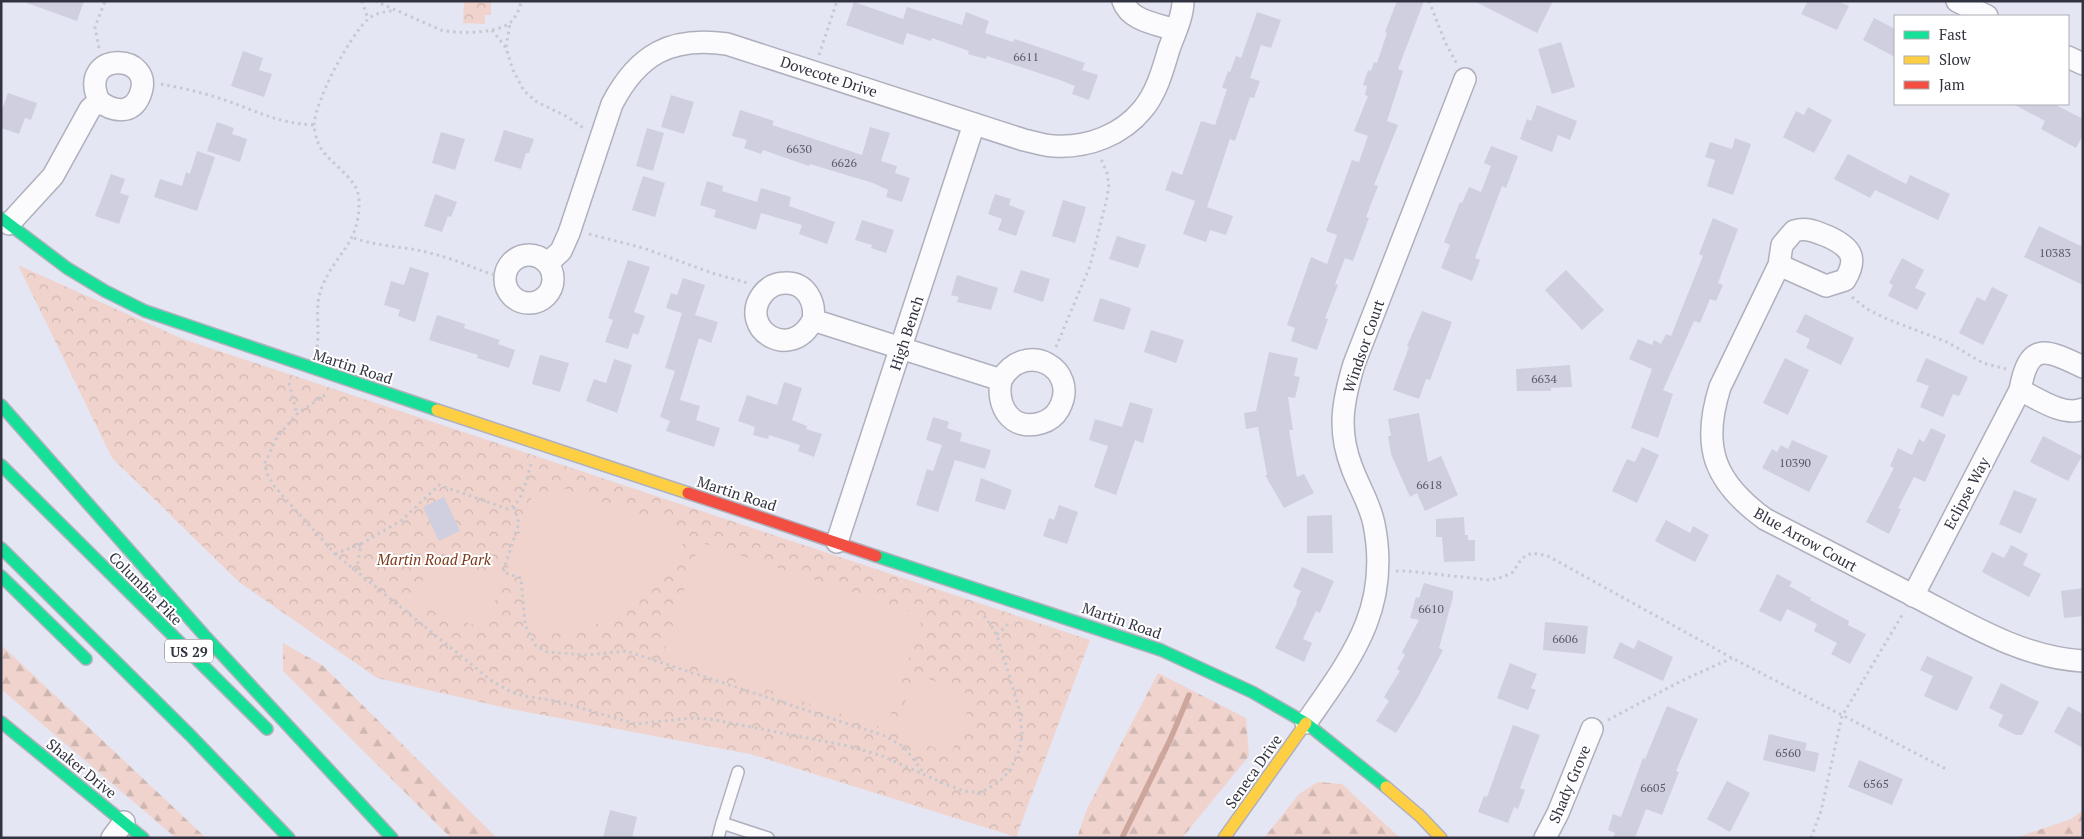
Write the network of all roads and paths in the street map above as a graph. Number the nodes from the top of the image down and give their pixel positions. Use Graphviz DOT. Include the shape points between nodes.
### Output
graph roads {
  1 [pos="105,1"];
  2 [pos="362,1"];
  3 [pos="375,1"];
  4 [pos="522,1"];
  5 [pos="837,1"];
  6 [pos="1123,1"];
  7 [pos="1183,1"];
  8 [pos="1429,1"];
  9 [pos="1957,1"];
  10 [pos="395,10"];
  11 [pos="1985,15"];
  12 [pos="368,19"];
  13 [pos="510,23"];
  14 [pos="492,30"];
  15 [pos="1175,30"];
  16 [pos="506,48"];
  17 [pos="2069,57"];
  18 [pos="108,64"];
  19 [pos="2083,64"];
  20 [pos="814,71"];
  21 [pos="1465,80"];
  22 [pos="142,82"];
  23 [pos="99,101"];
  24 [pos="974,124"];
  25 [pos="314,125"];
  26 [pos="601,137"];
  27 [pos="1094,142"];
  28 [pos="5,221"];
  29 [pos="569,232"];
  30 [pos="353,238"];
  31 [pos="548,263"];
  32 [pos="1779,265"];
  33 [pos="504,278"];
  34 [pos="1836,284"];
  35 [pos="766,289"];
  36 [pos="813,320"];
  37 [pos="317,347"];
  38 [pos="900,349"];
  39 [pos="1050,365"];
  40 [pos="2083,367"];
  41 [pos="1001,380"];
  42 [pos="2021,382"];
  43 [pos="289,383"];
  44 [pos="326,395"];
  45 [pos="1,406"];
  46 [pos="2083,409"];
  47 [pos="297,414"];
  48 [pos="538,443"];
  49 [pos="1,465"];
  50 [pos="514,507"];
  51 [pos="837,542"];
  52 [pos="361,544"];
  53 [pos="1,548"];
  54 [pos="334,554"];
  55 [pos="1378,571"];
  56 [pos="356,574"];
  57 [pos="1,576"];
  58 [pos="1913,596"];
  59 [pos="983,613"];
  60 [pos="1011,622"];
  61 [pos="997,635"];
  62 [pos="1732,658"];
  63 [pos="2083,661"];
  64 [pos="93,665"];
  65 [pos="1842,716"];
  66 [pos="1,722"];
  67 [pos="1306,723"];
  68 [pos="1592,729"];
  69 [pos="274,735"];
  70 [pos="1948,770"];
  71 [pos="738,772"];
  72 [pos="924,774"];
  73 [pos="234,799"];
  74 [pos="722,824"];
  75 [pos="118,830"];
  76 [pos="143,838"];
  77 [pos="277,838"];
  78 [pos="289,838"];
  79 [pos="392,838"];
  80 [pos="718,838"];
  81 [pos="768,838"];
  82 [pos="1224,838"];
  83 [pos="1441,838"];
  84 [pos="1545,838"];
  85 [pos="1811,838"];
  1 -- 18 [label="path" via="95,27 97,42"];
  2 -- 12 [label="path"];
  3 -- 10 [label="path"];
  4 -- 13 [label="path"];
  5 -- 20 [label="path"];
  6 -- 15 [label="street" via="1132,14"];
  7 -- 15 [label="street, Dovecote Drive"];
  8 -- 21 [label="path"];
  9 -- 11 [label="street"];
  10 -- 12 [label="path" via="380,12"];
  10 -- 14 [label="path" via="452,32"];
  12 -- 25 [label="path" via="331,76"];
  13 -- 14 [label="path"];
  13 -- 16 [label="path"];
  14 -- 16 [label="path"];
  15 -- 27 [label="street, Dovecote Drive" via="1161,75 1144,108 1112,135"];
  16 -- 26 [label="path" via="524,91 537,102"];
  17 -- 19 [label="street"];
  18 -- 22 [label="street" via="130,64"];
  18 -- 23 [label="street" via="94,81"];
  20 -- 24 [label="street, Dovecote Drive"];
  20 -- 26 [label="street, Dovecote Drive" via="727,44 708,41 676,45 645,60 633,71 612,104"];
  21 -- 55 [label="street, Windsor Court" via="1345,393 1344,441 1374,523"];
  22 -- 23 [label="street" via="138,100 130,108 108,108"];
  22 -- 25 [label="path" via="216,98 291,124"];
  23 -- 28 [label="street" via="90,109 53,176"];
  24 -- 27 [label="street, Dovecote Drive" via="1053,146"];
  24 -- 38 [label="street, High Bench"];
  25 -- 30 [label="path" via="317,141 354,185 360,199"];
  26 -- 29 [label="street, Dovecote Drive"];
  27 -- 39 [label="path" via="1107,173 1107,198 1090,266"];
  28 -- 48 [label="main road, Martin Road" via="67,268 145,310"];
  29 -- 31 [label="street, Dovecote Drive" via="561,251"];
  29 -- 35 [label="path" via="587,233 643,248"];
  30 -- 33 [label="path" via="430,253"];
  30 -- 37 [label="path" via="322,287 318,302 320,331"];
  31 -- 33 [label="street" via="541,257 524,255 508,266"];
  31 -- 33 [label="street" via="554,280 552,289 540,301 521,302 512,297"];
  32 -- 34 [label="street" via="1826,286"];
  32 -- 34 [label="street, Blue Arrow Court" via="1782,245 1788,236 1794,231 1812,230 1844,245 1850,252 1851,271 1845,280"];
  32 -- 58 [label="street, Blue Arrow Court" via="1715,403 1711,442 1721,474 1732,491 1765,519"];
  34 -- 42 [label="path" via="1867,309 1947,342"];
  35 -- 36 [label="street" via="787,282 796,285 812,301"];
  35 -- 36 [label="street" via="758,301 756,314 758,324 766,334 777,340 791,340 808,330"];
  36 -- 38 [label="street"];
  38 -- 41 [label="street"];
  38 -- 51 [label="street, High Bench"];
  39 -- 41 [label="street" via="1039,360 1020,361 1005,372"];
  39 -- 41 [label="street" via="1059,374 1064,392 1057,413 1041,423 1029,425 1010,417 1000,402"];
  40 -- 42 [label="street, Eclipse Way" via="2057,355 2040,353 2027,363"];
  42 -- 46 [label="street" via="2058,408 2075,412"];
  42 -- 58 [label="street, Eclipse Way"];
  43 -- 47 [label="path"];
  44 -- 47 [label="path"];
  45 -- 79 [label="main road" via="204,635"];
  47 -- 54 [label="path" via="269,452 265,462 268,474 275,487"];
  48 -- 50 [label="path"];
  48 -- 51 [label="main road, Martin Road"];
  49 -- 69 [label="main road, Columbia Pike / US 29"];
  50 -- 52 [label="path" via="508,509 439,485 402,520"];
  50 -- 72 [label="path" via="519,523 503,572 521,578 525,624 535,645 547,652 586,655 626,651 886,736 904,747"];
  51 -- 67 [label="main road, Martin Road" via="1162,650 1252,692"];
  52 -- 54 [label="path"];
  52 -- 56 [label="path"];
  53 -- 78 [label="main road"];
  54 -- 56 [label="path"];
  55 -- 62 [label="path" via="1406,570 1490,580 1513,572 1522,558 1532,553 1548,556"];
  55 -- 67 [label="street, Windsor Court" via="1364,633"];
  56 -- 72 [label="path" via="492,681 511,692 557,701 636,724 710,719 848,746 880,755"];
  57 -- 64 [label="main road"];
  58 -- 63 [label="street, Blue Arrow Court" via="2006,642 2035,653"];
  58 -- 65 [label="path"];
  59 -- 61 [label="path"];
  60 -- 61 [label="path"];
  61 -- 72 [label="path" via="1019,708 1022,733 1011,769 999,782 980,793 964,791"];
  62 -- 65 [label="path"];
  62 -- 68 [label="path" via="1681,681"];
  65 -- 70 [label="path"];
  65 -- 85 [label="path" via="1821,811"];
  66 -- 75 [label="main road, Shaker Drive"];
  67 -- 82 [label="main road, Seneca Drive"];
  67 -- 83 [label="main road, Martin Road" via="1377,779"];
  68 -- 84 [label="street, Shady Grove"];
  71 -- 74 [label="lane"];
  73 -- 77 [label="main road"];
  74 -- 80 [label="lane"];
  74 -- 81 [label="lane"];
  75 -- 76 [label="main road, Shaker Drive"];
}
